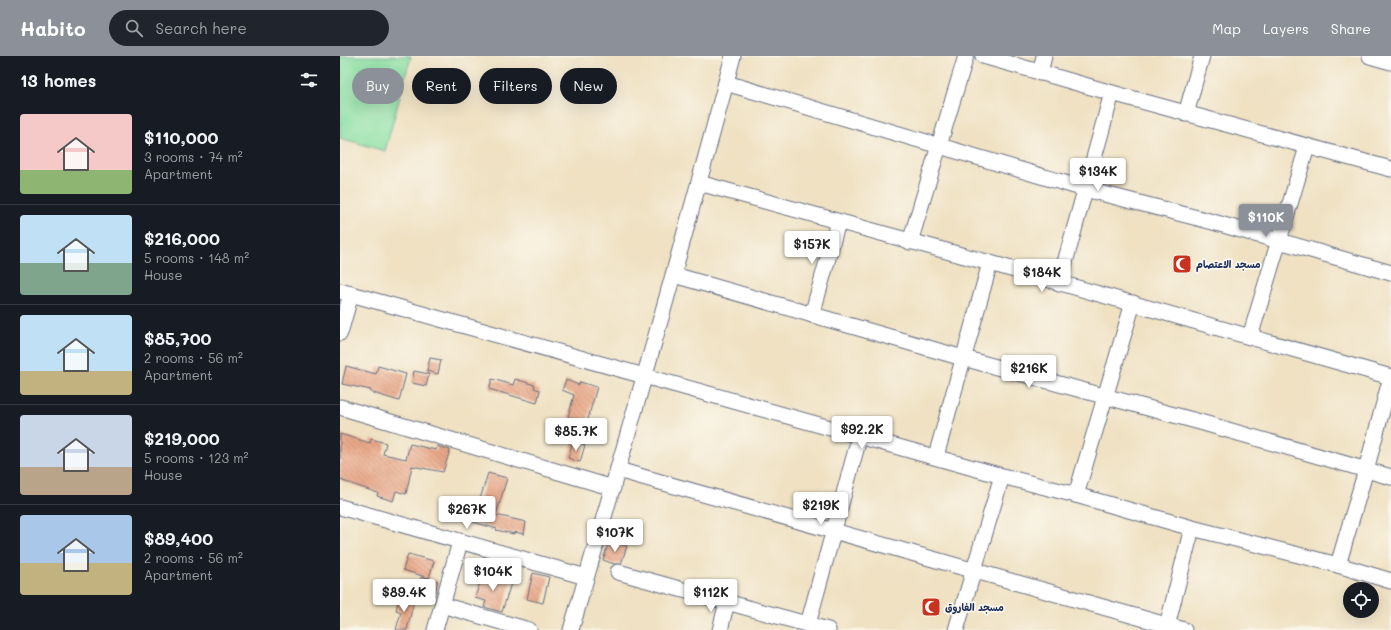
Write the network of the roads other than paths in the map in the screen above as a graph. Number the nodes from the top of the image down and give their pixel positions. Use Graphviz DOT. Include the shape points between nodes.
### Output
graph roads {
  1 [pos="734,56"];
  2 [pos="966,56"];
  3 [pos="984,56"];
  4 [pos="1044,56"];
  5 [pos="1202,56"];
  6 [pos="1370,56"];
  7 [pos="1391,62"];
  8 [pos="1040,72"];
  9 [pos="726,83"];
  10 [pos="1112,93"];
  11 [pos="1186,114"];
  12 [pos="939,145"];
  13 [pos="1307,147"];
  14 [pos="1391,169"];
  15 [pos="699,183"];
  16 [pos="1085,189"];
  17 [pos="838,222"];
  18 [pos="910,242"];
  19 [pos="1279,242"];
  20 [pos="990,263"];
  21 [pos="1391,273"];
  22 [pos="674,275"];
  23 [pos="1059,284"];
  24 [pos="345,293"];
  25 [pos="1133,303"];
  26 [pos="812,315"];
  27 [pos="340,333"];
  28 [pos="1250,337"];
  29 [pos="963,358"];
  30 [pos="644,376"];
  31 [pos="1391,377"];
  32 [pos="1105,396"];
  33 [pos="340,407"];
  34 [pos="860,435"];
  35 [pos="936,456"];
  36 [pos="618,470"];
  37 [pos="1366,470"];
  38 [pos="1002,476"];
  39 [pos="1391,477"];
  40 [pos="612,488"];
  41 [pos="1076,495"];
  42 [pos="340,507"];
  43 [pos="1192,528"];
  44 [pos="834,530"];
  45 [pos="460,542"];
  46 [pos="1338,565"];
  47 [pos="974,570"];
  48 [pos="618,572"];
  49 [pos="586,577"];
  50 [pos="1391,581"];
  51 [pos="727,602"];
  52 [pos="442,605"];
  53 [pos="808,624"];
  54 [pos="1166,628"];
  55 [pos="435,630"];
  56 [pos="529,630"];
  57 [pos="570,630"];
  58 [pos="720,630"];
  59 [pos="828,630"];
  60 [pos="956,630"];
  61 [pos="1184,630"];
  1 -- 9 [label="street"];
  2 -- 12 [label="street"];
  3 -- 8 [label="street"];
  4 -- 8 [label="street"];
  5 -- 11 [label="street"];
  6 -- 7 [label="street"];
  8 -- 10 [label="street"];
  9 -- 12 [label="street"];
  9 -- 15 [label="street"];
  10 -- 11 [label="street"];
  10 -- 16 [label="street"];
  11 -- 13 [label="street"];
  12 -- 16 [label="street"];
  12 -- 18 [label="street"];
  13 -- 14 [label="street"];
  13 -- 19 [label="street"];
  15 -- 17 [label="street"];
  15 -- 22 [label="street"];
  16 -- 19 [label="street"];
  16 -- 23 [label="street"];
  17 -- 18 [label="street"];
  17 -- 26 [label="street"];
  18 -- 20 [label="street"];
  19 -- 21 [label="street"];
  19 -- 28 [label="street"];
  20 -- 23 [label="street"];
  20 -- 29 [label="street"];
  22 -- 26 [label="street"];
  22 -- 30 [label="street"];
  23 -- 25 [label="street"];
  24 -- 27 [label="street"];
  24 -- 30 [label="street"];
  25 -- 28 [label="street"];
  25 -- 32 [label="street"];
  26 -- 29 [label="street"];
  28 -- 31 [label="street"];
  29 -- 32 [label="street"];
  29 -- 35 [label="street"];
  30 -- 34 [label="street"];
  30 -- 36 [label="street"];
  31 -- 37 [label="street"];
  32 -- 37 [label="street"];
  32 -- 41 [label="street"];
  33 -- 40 [label="street"];
  34 -- 35 [label="street"];
  34 -- 44 [label="street"];
  35 -- 38 [label="street"];
  36 -- 40 [label="street"];
  36 -- 44 [label="street"];
  37 -- 39 [label="street"];
  37 -- 46 [label="street"];
  38 -- 41 [label="street"];
  38 -- 47 [label="street"];
  40 -- 49 [label="street"];
  41 -- 43 [label="street"];
  42 -- 45 [label="street"];
  43 -- 46 [label="street"];
  43 -- 54 [label="street"];
  44 -- 47 [label="street"];
  44 -- 53 [label="street"];
  45 -- 49 [label="street"];
  45 -- 52 [label="street"];
  46 -- 50 [label="street"];
  47 -- 54 [label="street"];
  47 -- 60 [label="street"];
  48 -- 51 [label="street"];
  49 -- 57 [label="street"];
  51 -- 53 [label="street"];
  51 -- 58 [label="street"];
  52 -- 55 [label="street"];
  52 -- 56 [label="street"];
  53 -- 59 [label="street"];
  54 -- 61 [label="street"];
}
